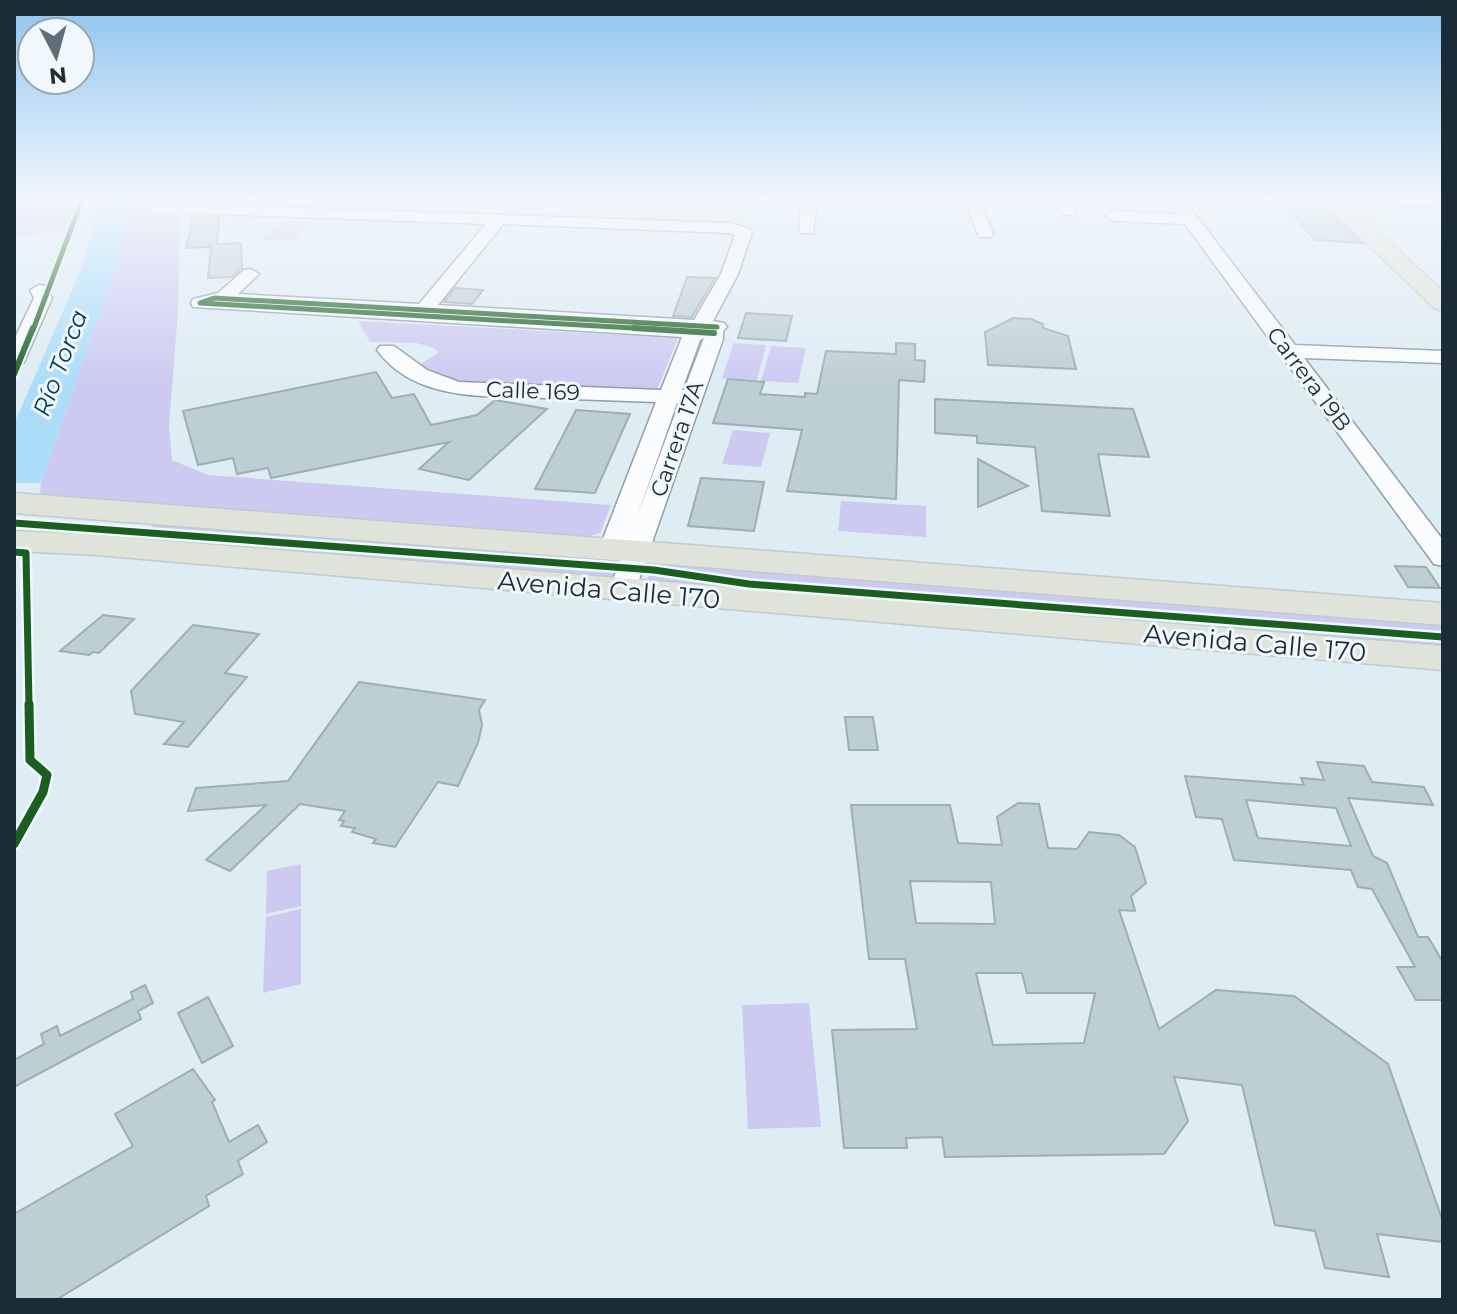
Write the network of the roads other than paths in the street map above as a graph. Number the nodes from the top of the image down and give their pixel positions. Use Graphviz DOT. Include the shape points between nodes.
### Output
graph roads {
  1 [pos="461,261"];
  2 [pos="734,261"];
  3 [pos="1221,261"];
  4 [pos="1397,261"];
  5 [pos="250,274"];
  6 [pos="26,289"];
  7 [pos="222,299"];
  8 [pos="1443,304"];
  9 [pos="424,310"];
  10 [pos="707,329"];
  11 [pos="387,350"];
  12 [pos="1287,351"];
  13 [pos="1443,357"];
  14 [pos="14,362"];
  15 [pos="680,397"];
  16 [pos="14,503"];
  17 [pos="14,541"];
  18 [pos="624,550"];
  19 [pos="1443,558"];
  20 [pos="623,591"];
  21 [pos="1443,614"];
  22 [pos="1443,658"];
  1 -- 9 [label="street"];
  2 -- 10 [label="street, Carrera 17A" via="725,287 714,299"];
  3 -- 12 [label="street, Carrera 19B"];
  4 -- 8 [label="main road"];
  5 -- 7 [label="street"];
  6 -- 14 [label="street" via="43,298"];
  7 -- 9 [label="street"];
  7 -- 10 [label="street" via="200,303"];
  9 -- 10 [label="street"];
  10 -- 15 [label="street, Carrera 17A"];
  11 -- 15 [label="street, Calle 169" via="427,380 459,388"];
  12 -- 13 [label="street"];
  12 -- 19 [label="street, Carrera 19B"];
  15 -- 18 [label="street, Carrera 17A"];
  16 -- 18 [label="main road, Avenida Calle 170"];
  17 -- 20 [label="main road, Avenida Calle 170"];
  18 -- 20 [label="street, Carrera 17A"];
  18 -- 21 [label="main road, Avenida Calle 170"];
  20 -- 22 [label="main road, Avenida Calle 170"];
}
